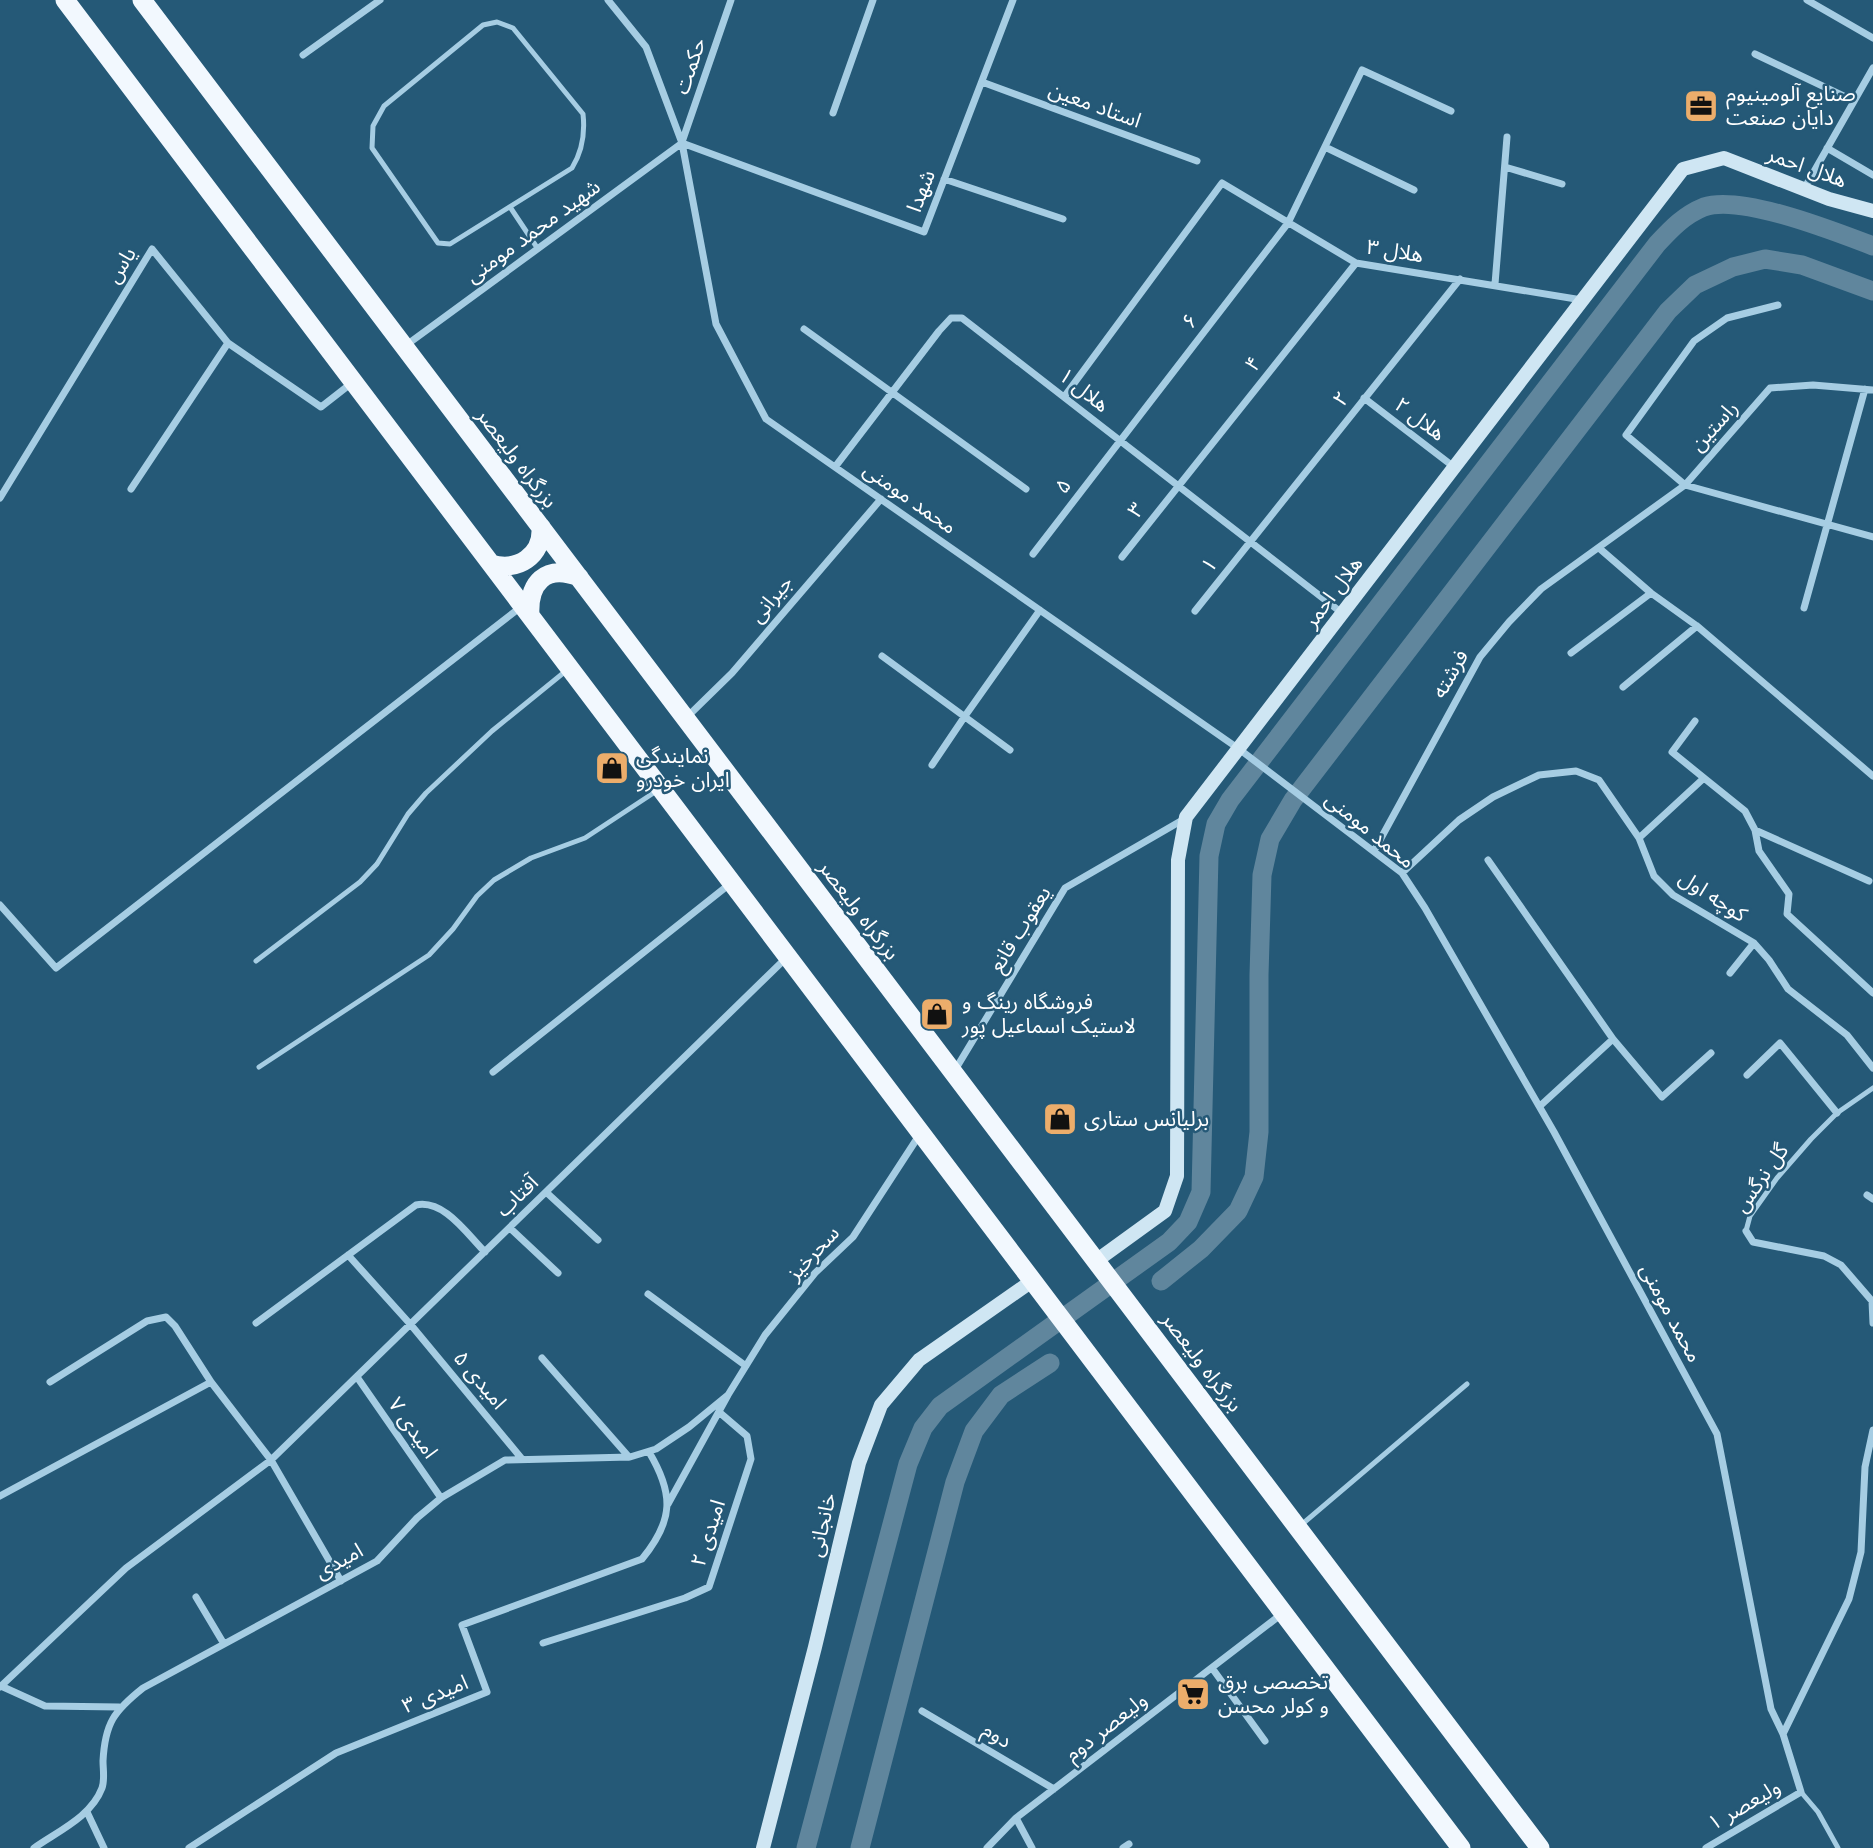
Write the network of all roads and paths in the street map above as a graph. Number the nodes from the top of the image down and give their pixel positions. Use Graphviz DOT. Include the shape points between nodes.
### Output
graph roads {
  1 [pos="65,0"];
  2 [pos="142,0"];
  3 [pos="380,0"];
  4 [pos="732,0"];
  5 [pos="873,0"];
  6 [pos="1013,0"];
  7 [pos="1807,0"];
  8 [pos="610,1"];
  9 [pos="1873,38"];
  10 [pos="1755,54"];
  11 [pos="303,55"];
  12 [pos="1873,68"];
  13 [pos="982,82"];
  14 [pos="1854,101"];
  15 [pos="1451,111"];
  16 [pos="833,113"];
  17 [pos="1507,137"];
  18 [pos="682,143"];
  19 [pos="1325,147"];
  20 [pos="1827,148"];
  21 [pos="1197,162"];
  22 [pos="1505,167"];
  23 [pos="1873,175"];
  24 [pos="944,180"];
  25 [pos="1562,184"];
  26 [pos="1804,189"];
  27 [pos="1415,190"];
  28 [pos="510,207"];
  29 [pos="1873,211"];
  30 [pos="1063,219"];
  31 [pos="1288,223"];
  32 [pos="538,249"];
  33 [pos="1356,263"];
  34 [pos="1460,279"];
  35 [pos="1495,285"];
  36 [pos="1583,300"];
  37 [pos="1777,305"];
  38 [pos="804,329"];
  39 [pos="228,343"];
  40 [pos="405,347"];
  41 [pos="353,382"];
  42 [pos="1869,389"];
  43 [pos="892,392"];
  44 [pos="1064,397"];
  45 [pos="1364,398"];
  46 [pos="1120,441"];
  47 [pos="835,467"];
  48 [pos="1455,467"];
  49 [pos="1685,485"];
  50 [pos="1178,486"];
  51 [pos="131,489"];
  52 [pos="1026,489"];
  53 [pos="0,498"];
  54 [pos="881,499"];
  55 [pos="1828,524"];
  56 [pos="541,527"];
  57 [pos="1873,537"];
  58 [pos="1250,542"];
  59 [pos="1599,548"];
  60 [pos="1033,554"];
  61 [pos="1122,557"];
  62 [pos="491,564"];
  63 [pos="579,577"];
  64 [pos="1651,593"];
  65 [pos="1804,608"];
  66 [pos="1040,610"];
  67 [pos="526,611"];
  68 [pos="1195,611"];
  69 [pos="1343,614"];
  70 [pos="1697,626"];
  71 [pos="1571,653"];
  72 [pos="882,656"];
  73 [pos="569,668"];
  74 [pos="1623,687"];
  75 [pos="965,716"];
  76 [pos="685,718"];
  77 [pos="1695,721"];
  78 [pos="1010,750"];
  79 [pos="1244,753"];
  80 [pos="932,765"];
  81 [pos="1873,776"];
  82 [pos="1704,778"];
  83 [pos="660,788"];
  84 [pos="1186,817"];
  85 [pos="1755,830"];
  86 [pos="1639,838"];
  87 [pos="1374,851"];
  88 [pos="1488,860"];
  89 [pos="1402,873"];
  90 [pos="1869,881"];
  91 [pos="731,883"];
  92 [pos="0,905"];
  93 [pos="1754,943"];
  94 [pos="788,957"];
  95 [pos="256,961"];
  96 [pos="1730,973"];
  97 [pos="1873,993"];
  98 [pos="1613,1040"];
  99 [pos="1710,1053"];
  100 [pos="259,1067"];
  101 [pos="1873,1068"];
  102 [pos="493,1072"];
  103 [pos="953,1072"];
  104 [pos="1747,1075"];
  105 [pos="1873,1088"];
  106 [pos="1539,1106"];
  107 [pos="1837,1113"];
  108 [pos="920,1133"];
  109 [pos="546,1192"];
  110 [pos="510,1228"];
  111 [pos="1746,1231"];
  112 [pos="598,1240"];
  113 [pos="485,1252"];
  114 [pos="348,1255"];
  115 [pos="1096,1261"];
  116 [pos="558,1273"];
  117 [pos="1032,1281"];
  118 [pos="648,1294"];
  119 [pos="1872,1300"];
  120 [pos="256,1323"];
  121 [pos="1873,1323"];
  122 [pos="411,1325"];
  123 [pos="542,1358"];
  124 [pos="746,1366"];
  125 [pos="357,1377"];
  126 [pos="50,1382"];
  127 [pos="211,1382"];
  128 [pos="1467,1384"];
  129 [pos="728,1395"];
  130 [pos="719,1412"];
  131 [pos="1873,1430"];
  132 [pos="649,1452"];
  133 [pos="630,1457"];
  134 [pos="522,1459"];
  135 [pos="271,1460"];
  136 [pos="0,1496"];
  137 [pos="442,1499"];
  138 [pos="667,1505"];
  139 [pos="1298,1528"];
  140 [pos="341,1581"];
  141 [pos="196,1597"];
  142 [pos="1283,1613"];
  143 [pos="543,1643"];
  144 [pos="224,1644"];
  145 [pos="1212,1668"];
  146 [pos="1,1687"];
  147 [pos="119,1707"];
  148 [pos="922,1711"];
  149 [pos="1783,1734"];
  150 [pos="1265,1741"];
  151 [pos="1054,1789"];
  152 [pos="1801,1792"];
  153 [pos="87,1812"];
  154 [pos="1016,1818"];
  155 [pos="34,1848"];
  156 [pos="104,1848"];
  157 [pos="189,1848"];
  158 [pos="763,1848"];
  159 [pos="987,1848"];
  160 [pos="1032,1848"];
  161 [pos="1461,1848"];
  162 [pos="1540,1848"];
  163 [pos="1706,1848"];
  164 [pos="1838,1848"];
  1 -- 41 [label="highway"];
  2 -- 40 [label="highway, بزرگراه ولیعصر"];
  3 -- 11 [label="street"];
  4 -- 18 [label="street, حکمت"];
  5 -- 16 [label="street"];
  6 -- 13 [label="street, شهدا"];
  7 -- 9 [label="street"];
  8 -- 18 [label="street, محمد مومنی" via="646,47"];
  10 -- 14 [label="street"];
  12 -- 14 [label="street"];
  13 -- 21 [label="street, استاد معین"];
  13 -- 24 [label="street, شهدا"];
  14 -- 20 [label="street"];
  15 -- 19 [label="street, ۶" via="1362,70"];
  17 -- 22 [label="street"];
  18 -- 24 [label="street, شهدا" via="924,232"];
  18 -- 32 [label="street, شهید محمد مومنی"];
  18 -- 47 [label="street, محمد مومنی" via="716,324 766,419"];
  19 -- 27 [label="street"];
  19 -- 31 [label="street, ۶"];
  20 -- 23 [label="street"];
  20 -- 26 [label="street"];
  22 -- 25 [label="street"];
  22 -- 35 [label="street"];
  24 -- 30 [label="street"];
  26 -- 29 [label="main road, هلال احمر"];
  26 -- 36 [label="main road, هلال احمر" via="1724,158 1683,169"];
  28 -- 28 [label="lane" via="572,168 584,131 583,114 513,28 497,22 483,25 384,106 373,126 372,148 438,243 450,244"];
  28 -- 32 [label="lane"];
  31 -- 33 [label="street, هلال ۳"];
  31 -- 44 [label="street, هلال ۳" via="1223,183"];
  31 -- 46 [label="street, ۶"];
  32 -- 40 [label="street, شهید محمد مومنی"];
  33 -- 34 [label="street, هلال ۳"];
  33 -- 50 [label="street, ۴"];
  34 -- 35 [label="street, هلال ۳"];
  34 -- 45 [label="street, ۲"];
  35 -- 36 [label="street, هلال ۳"];
  36 -- 48 [label="main road, هلال احمر"];
  37 -- 49 [label="street" via="1727,318 1694,341 1626,435"];
  38 -- 43 [label="street"];
  39 -- 41 [label="street, یاس" via="321,407"];
  39 -- 51 [label="street"];
  39 -- 53 [label="street, یاس" via="152,249"];
  40 -- 56 [label="highway, بزرگراه ولیعصر"];
  41 -- 62 [label="highway"];
  42 -- 49 [label="street, راستین" via="1770,388"];
  42 -- 55 [label="street"];
  43 -- 44 [label="street, هلال ۱" via="951,318 962,318"];
  43 -- 47 [label="street, هلال ۱"];
  43 -- 52 [label="street"];
  44 -- 46 [label="street, هلال ۱"];
  45 -- 48 [label="street, هلال ۲"];
  45 -- 58 [label="street, ۲"];
  46 -- 50 [label="street, هلال ۱"];
  46 -- 60 [label="street, ۵"];
  47 -- 54 [label="street, محمد مومنی"];
  48 -- 69 [label="main road, هلال احمر"];
  49 -- 55 [label="street"];
  49 -- 59 [label="street, راستین"];
  50 -- 58 [label="street, هلال ۱"];
  50 -- 61 [label="street, ۳"];
  54 -- 66 [label="street, محمد مومنی"];
  54 -- 76 [label="street, جیرانی" via="732,673"];
  55 -- 57 [label="street"];
  55 -- 65 [label="street"];
  56 -- 62 [label="highway" via="534,554 509,567"];
  56 -- 63 [label="highway, بزرگراه ولیعصر"];
  58 -- 68 [label="street, ۱"];
  58 -- 69 [label="street, هلال ۱"];
  59 -- 64 [label="street"];
  59 -- 87 [label="street, فرشته" via="1541,589 1479,657"];
  62 -- 67 [label="highway"];
  63 -- 67 [label="highway" via="556,572 537,582"];
  63 -- 76 [label="highway, بزرگراه ولیعصر"];
  64 -- 70 [label="street"];
  64 -- 71 [label="street"];
  66 -- 75 [label="street"];
  66 -- 79 [label="street, محمد مومنی"];
  67 -- 73 [label="highway"];
  67 -- 92 [label="street" via="56,968"];
  69 -- 79 [label="main road, هلال احمر"];
  70 -- 74 [label="street"];
  70 -- 81 [label="street"];
  72 -- 75 [label="street"];
  73 -- 83 [label="highway"];
  73 -- 95 [label="lane" via="426,793 360,882"];
  75 -- 78 [label="street"];
  75 -- 80 [label="street"];
  76 -- 103 [label="highway, بزرگراه ولیعصر"];
  77 -- 82 [label="street" via="1672,752"];
  79 -- 84 [label="main road, هلال احمر"];
  79 -- 87 [label="street, محمد مومنی"];
  82 -- 85 [label="street" via="1745,811"];
  82 -- 86 [label="street"];
  83 -- 91 [label="highway"];
  83 -- 100 [label="lane" via="585,838 531,858 494,880 429,955"];
  84 -- 103 [label="street, یعقوب قانع" via="1065,888"];
  84 -- 115 [label="main road, هلال احمر" via="1178,860 1177,1176 1165,1211"];
  85 -- 90 [label="street"];
  85 -- 97 [label="street" via="1759,852 1789,894 1787,914"];
  86 -- 89 [label="street, کوچه اول" via="1600,780 1576,771 1539,775 1459,820"];
  86 -- 93 [label="street, کوچه اول" via="1654,876 1673,895"];
  87 -- 89 [label="street, محمد مومنی"];
  88 -- 98 [label="street"];
  89 -- 106 [label="street, محمد مومنی"];
  91 -- 94 [label="highway"];
  91 -- 102 [label="street"];
  93 -- 96 [label="street"];
  93 -- 101 [label="street, کوچه اول" via="1788,989 1847,1035"];
  94 -- 108 [label="highway"];
  94 -- 109 [label="street, آفتاب"];
  98 -- 99 [label="street" via="1662,1097"];
  98 -- 106 [label="street"];
  103 -- 115 [label="highway, بزرگراه ولیعصر"];
  104 -- 107 [label="street" via="1780,1043"];
  105 -- 107 [label="lane, گل نرگس"];
  106 -- 149 [label="street, محمد مومنی" via="1717,1434 1771,1709"];
  107 -- 111 [label="lane, گل نرگس" via="1777,1178 1750,1216"];
  108 -- 117 [label="highway"];
  108 -- 124 [label="street, سحرخیز" via="853,1237 816,1272"];
  109 -- 110 [label="street, آفتاب"];
  109 -- 112 [label="street"];
  110 -- 113 [label="street, آفتاب"];
  110 -- 116 [label="street"];
  111 -- 119 [label="street, گل نرگس" via="1753,1242 1824,1256 1841,1265"];
  113 -- 114 [label="street" via="441,1209 424,1203"];
  113 -- 122 [label="street, آفتاب"];
  114 -- 120 [label="street"];
  114 -- 122 [label="street, امیدی ۵"];
  115 -- 139 [label="highway, بزرگراه ولیعصر"];
  117 -- 142 [label="highway"];
  117 -- 158 [label="main road, خانجانی" via="919,1360 881,1405 859,1463"];
  118 -- 124 [label="street"];
  119 -- 121 [label="street, گل نرگس"];
  122 -- 125 [label="street, آفتاب"];
  122 -- 134 [label="street, امیدی ۵"];
  123 -- 133 [label="street"];
  124 -- 129 [label="street, سحرخیز"];
  125 -- 135 [label="street, آفتاب"];
  125 -- 137 [label="street, امیدی ۷"];
  126 -- 127 [label="street" via="148,1321 166,1317"];
  127 -- 135 [label="street"];
  127 -- 136 [label="street"];
  128 -- 139 [label="lane"];
  129 -- 130 [label="street, امیدی ۳"];
  129 -- 132 [label="street, امیدی"];
  130 -- 138 [label="street, امیدی ۳"];
  130 -- 143 [label="street, امیدی ۲" via="747,1436 751,1458 709,1587"];
  131 -- 149 [label="street" via="1865,1467 1861,1552 1849,1598"];
  132 -- 133 [label="street, امیدی"];
  132 -- 138 [label="street, امیدی ۳" via="666,1486"];
  133 -- 134 [label="street, امیدی"];
  134 -- 137 [label="street, امیدی" via="505,1460"];
  135 -- 140 [label="street"];
  135 -- 146 [label="street, آفتاب" via="126,1568"];
  137 -- 140 [label="street, امیدی" via="417,1518 377,1561"];
  138 -- 157 [label="street, امیدی ۳" via="663,1526 642,1559 462,1625 487,1692 336,1753"];
  139 -- 162 [label="highway, بزرگراه ولیعصر"];
  140 -- 144 [label="street, امیدی"];
  141 -- 144 [label="street"];
  142 -- 145 [label="street, ولیعصر دوم"];
  142 -- 161 [label="highway"];
  144 -- 147 [label="street, امیدی" via="143,1688"];
  145 -- 150 [label="street"];
  145 -- 151 [label="street, ولیعصر دوم"];
  146 -- 147 [label="street" via="45,1706"];
  147 -- 153 [label="street" via="109,1722 103,1786"];
  148 -- 151 [label="street, دوم"];
  149 -- 152 [label="street, محمد مومنی"];
  151 -- 154 [label="street, ولیعصر دوم"];
  152 -- 163 [label="street, ولیعصر ۱"];
  152 -- 164 [label="lane"];
  153 -- 155 [label="street"];
  153 -- 156 [label="street"];
  154 -- 159 [label="street, ولیعصر دوم"];
  154 -- 160 [label="street"];
}
